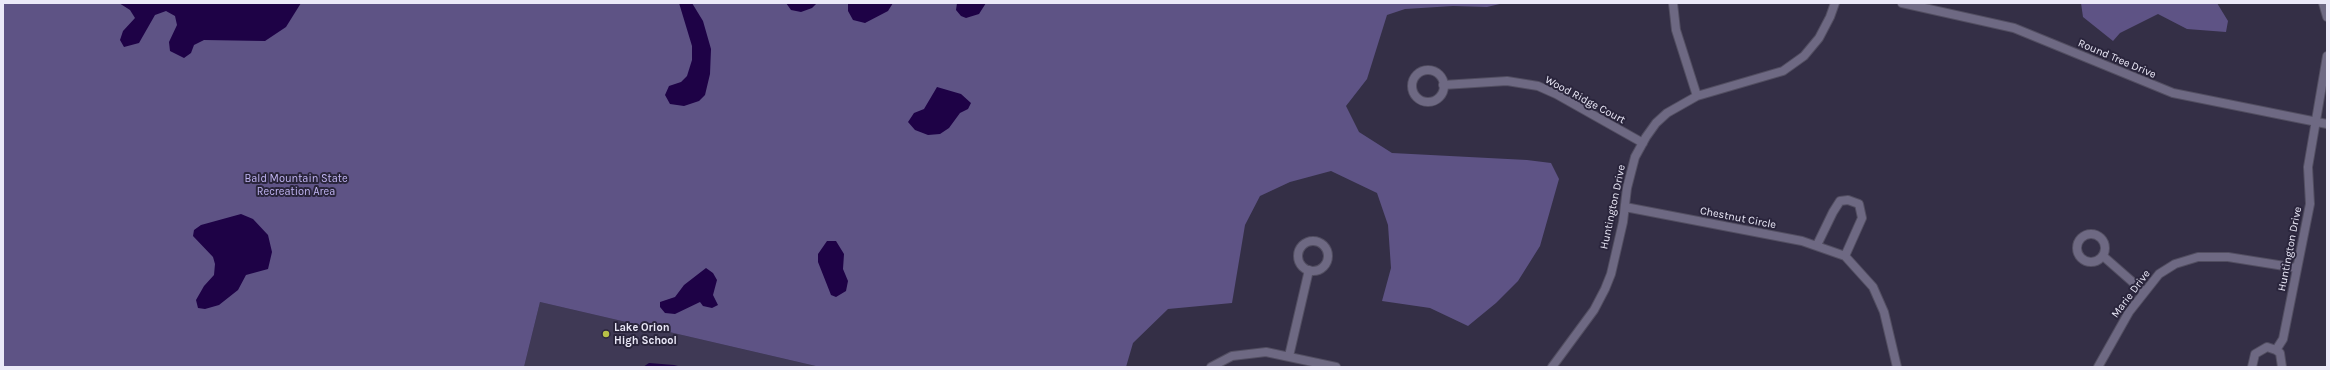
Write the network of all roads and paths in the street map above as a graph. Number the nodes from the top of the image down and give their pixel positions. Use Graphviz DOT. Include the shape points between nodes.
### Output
graph roads {
  1 [pos="1673,3"];
  2 [pos="1835,3"];
  3 [pos="1902,3"];
  4 [pos="2323,3"];
  5 [pos="2327,17"];
  6 [pos="2327,56"];
  7 [pos="1443,85"];
  8 [pos="1697,96"];
  9 [pos="2316,120"];
  10 [pos="2327,124"];
  11 [pos="1643,143"];
  12 [pos="1625,207"];
  13 [pos="1817,245"];
  14 [pos="1845,256"];
  15 [pos="2103,256"];
  16 [pos="2297,268"];
  17 [pos="1309,270"];
  18 [pos="2144,292"];
  19 [pos="2276,350"];
  20 [pos="1289,356"];
  21 [pos="1212,367"];
  22 [pos="1336,367"];
  23 [pos="1552,367"];
  24 [pos="1897,367"];
  25 [pos="2098,367"];
  26 [pos="2252,367"];
  27 [pos="2282,367"];
  1 -- 8 [label="street" via="1676,30"];
  2 -- 8 [label="street, Huntington Drive" via="1818,38 1804,56 1783,71"];
  3 -- 9 [label="street, Round Tree Drive" via="2014,28 2173,93"];
  4 -- 5 [label="street"];
  6 -- 9 [label="street, Huntington Drive"];
  7 -- 11 [label="street, Wood Ridge Court" via="1507,81 1538,86"];
  8 -- 11 [label="street, Huntington Drive" via="1667,113 1656,123"];
  9 -- 10 [label="street, Round Tree Drive"];
  9 -- 16 [label="street, Huntington Drive" via="2308,167 2310,204"];
  11 -- 12 [label="street, Huntington Drive" via="1636,157"];
  12 -- 13 [label="street, Chestnut Circle"];
  12 -- 23 [label="street, Huntington Drive" via="1605,289 1594,310"];
  13 -- 14 [label="street, Chestnut Circle"];
  13 -- 14 [label="street" via="1840,201 1848,200 1859,204 1862,218"];
  14 -- 24 [label="street, Chestnut Circle" via="1873,287 1884,312"];
  15 -- 18 [label="street"];
  16 -- 18 [label="street, Marie Drive" via="2228,258 2198,257 2175,264 2159,274"];
  16 -- 19 [label="street, Huntington Drive" via="2283,339"];
  17 -- 20 [label="street"];
  18 -- 25 [label="street, Marie Drive" via="2129,312"];
  19 -- 26 [label="street" via="2267,347 2258,350 2253,358"];
  19 -- 27 [label="street" via="2282,357"];
  20 -- 21 [label="street" via="1266,352 1232,356"];
  20 -- 22 [label="street"];
}
